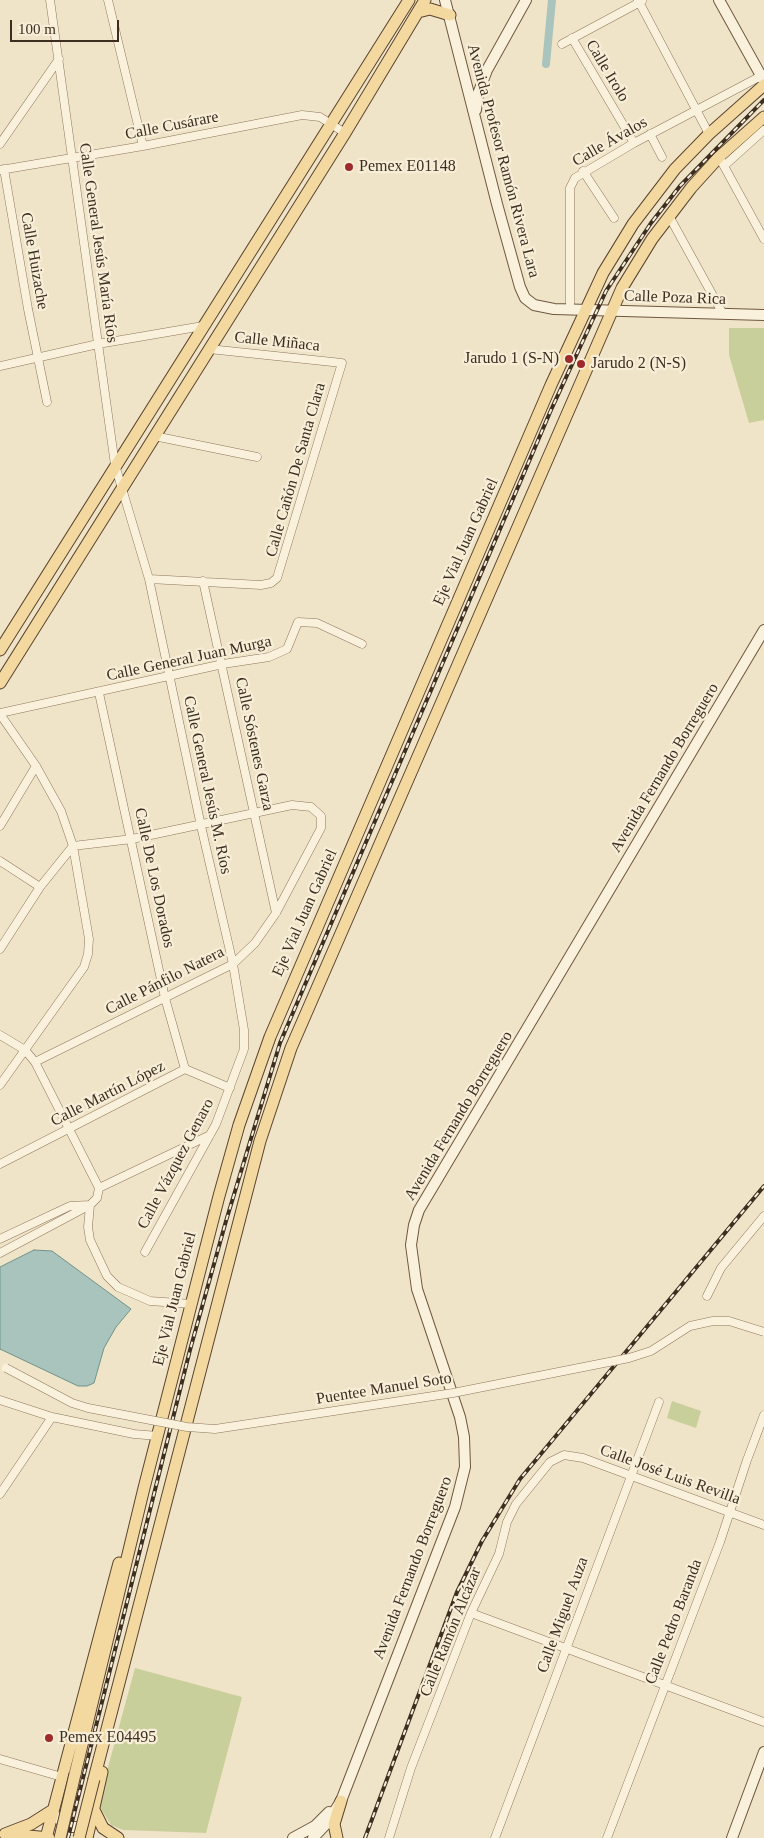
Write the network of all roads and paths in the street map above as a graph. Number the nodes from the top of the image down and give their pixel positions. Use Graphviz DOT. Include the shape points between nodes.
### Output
graph roads {
  1 [pos="50,0"];
  2 [pos="108,0"];
  3 [pos="409,0"];
  4 [pos="426,0"];
  5 [pos="445,0"];
  6 [pos="526,0"];
  7 [pos="719,0"];
  8 [pos="640,1"];
  9 [pos="418,12"];
  10 [pos="450,15"];
  11 [pos="572,38"];
  12 [pos="562,44"];
  13 [pos="59,59"];
  14 [pos="763,81"];
  15 [pos="696,110"];
  16 [pos="764,116"];
  17 [pos="475,117"];
  18 [pos="330,124"];
  19 [pos="764,130"];
  20 [pos="345,133"];
  21 [pos="650,134"];
  22 [pos="709,134"];
  23 [pos="634,143"];
  24 [pos="0,144"];
  25 [pos="143,146"];
  26 [pos="662,157"];
  27 [pos="72,158"];
  28 [pos="721,161"];
  29 [pos="2,170"];
  30 [pos="583,171"];
  31 [pos="668,216"];
  32 [pos="614,218"];
  33 [pos="764,239"];
  34 [pos="570,310"];
  35 [pos="584,310"];
  36 [pos="611,310"];
  37 [pos="723,314"];
  38 [pos="764,316"];
  39 [pos="203,326"];
  40 [pos="98,344"];
  41 [pos="209,349"];
  42 [pos="37,358"];
  43 [pos="342,363"];
  44 [pos="0,366"];
  45 [pos="47,402"];
  46 [pos="154,436"];
  47 [pos="256,457"];
  48 [pos="115,465"];
  49 [pos="121,490"];
  50 [pos="149,579"];
  51 [pos="204,581"];
  52 [pos="764,630"];
  53 [pos="362,644"];
  54 [pos="0,650"];
  55 [pos="223,664"];
  56 [pos="170,676"];
  57 [pos="0,683"];
  58 [pos="99,693"];
  59 [pos="0,714"];
  60 [pos="36,766"];
  61 [pos="254,813"];
  62 [pos="0,826"];
  63 [pos="201,826"];
  64 [pos="132,839"];
  65 [pos="73,846"];
  66 [pos="0,861"];
  67 [pos="40,887"];
  68 [pos="276,913"];
  69 [pos="0,949"];
  70 [pos="233,964"];
  71 [pos="165,998"];
  72 [pos="0,1035"];
  73 [pos="24,1050"];
  74 [pos="35,1062"];
  75 [pos="185,1069"];
  76 [pos="0,1086"];
  77 [pos="230,1088"];
  78 [pos="69,1130"];
  79 [pos="210,1134"];
  80 [pos="0,1164"];
  81 [pos="99,1188"];
  82 [pos="90,1205"];
  83 [pos="764,1216"];
  84 [pos="0,1239"];
  85 [pos="145,1252"];
  86 [pos="0,1253"];
  87 [pos="707,1296"];
  88 [pos="191,1304"];
  89 [pos="764,1332"];
  90 [pos="3,1366"];
  91 [pos="0,1400"];
  92 [pos="659,1402"];
  93 [pos="764,1415"];
  94 [pos="52,1417"];
  95 [pos="158,1436"];
  96 [pos="564,1455"];
  97 [pos="630,1475"];
  98 [pos="0,1494"];
  99 [pos="730,1511"];
  100 [pos="137,1518"];
  101 [pos="764,1525"];
  102 [pos="152,1552"];
  103 [pos="471,1613"];
  104 [pos="566,1648"];
  105 [pos="664,1684"];
  106 [pos="764,1722"];
  107 [pos="764,1752"];
  108 [pos="0,1759"];
  109 [pos="62,1777"];
  110 [pos="341,1801"];
  111 [pos="93,1808"];
  112 [pos="53,1812"];
  113 [pos="88,1832"];
  114 [pos="2,1834"];
  115 [pos="47,1838"];
  116 [pos="60,1838"];
  117 [pos="79,1838"];
  118 [pos="118,1838"];
  119 [pos="293,1838"];
  120 [pos="313,1838"];
  121 [pos="337,1838"];
  122 [pos="389,1838"];
  123 [pos="495,1838"];
  124 [pos="607,1838"];
  125 [pos="732,1838"];
  1 -- 13 [label="street, Calle General Jesús María Ríos"];
  2 -- 25 [label="street"];
  3 -- 18 [label="main road"];
  4 -- 9 [label="main road"];
  5 -- 10 [label="main road, Avenida Profesor Ramón Rivera Lara"];
  6 -- 17 [label="main road" via="482,82"];
  7 -- 14 [label="main road"];
  8 -- 11 [label="street"];
  8 -- 15 [label="street"];
  9 -- 10 [label="main road" via="430,9"];
  9 -- 20 [label="main road"];
  10 -- 17 [label="main road, Avenida Profesor Ramón Rivera Lara"];
  11 -- 12 [label="street"];
  11 -- 23 [label="street, Calle Irolo"];
  13 -- 24 [label="street"];
  13 -- 27 [label="street, Calle General Jesús María Ríos"];
  14 -- 15 [label="street, Calle Ávalos"];
  14 -- 22 [label="main road, Eje Vial Juan Gabriel"];
  15 -- 21 [label="street, Calle Ávalos"];
  15 -- 22 [label="street"];
  16 -- 28 [label="main road"];
  17 -- 34 [label="main road, Avenida Profesor Ramón Rivera Lara" via="522,293 529,302 542,308"];
  18 -- 20 [label="street, Calle Cusárare"];
  18 -- 25 [label="street, Calle Cusárare" via="320,117 302,114"];
  18 -- 39 [label="main road"];
  19 -- 28 [label="street"];
  20 -- 41 [label="main road"];
  21 -- 23 [label="street, Calle Ávalos"];
  21 -- 26 [label="street"];
  22 -- 35 [label="main road, Eje Vial Juan Gabriel" via="675,170 633,224"];
  23 -- 30 [label="street, Calle Ávalos"];
  25 -- 27 [label="street, Calle Cusárare"];
  27 -- 29 [label="street, Calle Cusárare"];
  27 -- 40 [label="street, Calle General Jesús María Ríos"];
  28 -- 31 [label="main road"];
  28 -- 33 [label="street"];
  29 -- 42 [label="street, Calle Huizache"];
  30 -- 32 [label="street"];
  30 -- 34 [label="street, Calle Ávalos" via="570,188"];
  31 -- 36 [label="main road"];
  31 -- 37 [label="street"];
  34 -- 35 [label="main road, Avenida Profesor Ramón Rivera Lara"];
  35 -- 36 [label="main road, Calle Poza Rica"];
  35 -- 88 [label="main road, Eje Vial Juan Gabriel" via="270,1037 236,1134"];
  36 -- 37 [label="main road, Calle Poza Rica"];
  36 -- 102 [label="main road" via="291,1048 260,1141"];
  37 -- 38 [label="main road, Calle Poza Rica"];
  39 -- 40 [label="street"];
  39 -- 48 [label="main road"];
  40 -- 42 [label="street"];
  40 -- 48 [label="street, Calle General Jesús María Ríos"];
  41 -- 43 [label="street, Calle Miñaca"];
  41 -- 46 [label="main road"];
  42 -- 44 [label="street"];
  42 -- 45 [label="street, Calle Huizache"];
  43 -- 51 [label="street, Calle Cañón De Santa Clara" via="279,574 271,583 261,585"];
  46 -- 47 [label="street"];
  46 -- 49 [label="main road"];
  48 -- 49 [label="street, Calle General Jesús María Ríos"];
  48 -- 54 [label="main road"];
  49 -- 50 [label="street, Calle General Jesús M. Ríos"];
  49 -- 57 [label="main road"];
  50 -- 51 [label="street"];
  50 -- 56 [label="street, Calle General Jesús M. Ríos"];
  51 -- 55 [label="street, Calle Sóstenes Garza"];
  52 -- 110 [label="main road, Avenida Fernando Borreguero" via="414,1225 411,1245 417,1289 460,1416 465,1468 455,1507"];
  53 -- 55 [label="street, Calle General Juan Murga" via="317,623 298,622 287,649 280,654"];
  55 -- 56 [label="street, Calle General Juan Murga"];
  55 -- 61 [label="street, Calle Sóstenes Garza"];
  56 -- 58 [label="street, Calle General Juan Murga"];
  56 -- 63 [label="street, Calle General Jesús M. Ríos"];
  58 -- 59 [label="street, Calle General Juan Murga"];
  58 -- 64 [label="street, Calle De Los Dorados"];
  59 -- 60 [label="street"];
  60 -- 62 [label="street"];
  60 -- 65 [label="street" via="61,810"];
  61 -- 63 [label="street"];
  61 -- 68 [label="street, Calle Sóstenes Garza"];
  61 -- 68 [label="street, Calle Pánfilo Natera" via="302,805 321,816 321,828"];
  63 -- 64 [label="street"];
  63 -- 70 [label="street, Calle General Jesús M. Ríos"];
  64 -- 65 [label="street"];
  64 -- 71 [label="street, Calle De Los Dorados"];
  65 -- 67 [label="street"];
  65 -- 73 [label="street" via="89,939 88,954 84,967"];
  66 -- 67 [label="street"];
  67 -- 69 [label="street"];
  68 -- 70 [label="street, Calle Pánfilo Natera" via="255,943"];
  70 -- 71 [label="street, Calle Pánfilo Natera"];
  70 -- 77 [label="street, Calle General Jesús M. Ríos" via="244,1049"];
  71 -- 74 [label="street, Calle Pánfilo Natera"];
  71 -- 75 [label="street, Calle De Los Dorados"];
  72 -- 73 [label="street"];
  73 -- 74 [label="street"];
  73 -- 76 [label="street"];
  74 -- 78 [label="street"];
  75 -- 77 [label="street, Calle Martín López"];
  75 -- 78 [label="street, Calle Martín López"];
  77 -- 79 [label="street, Calle Vázquez Genaro"];
  78 -- 80 [label="street, Calle Martín López"];
  78 -- 81 [label="street"];
  79 -- 81 [label="street"];
  79 -- 85 [label="street, Calle Vázquez Genaro"];
  81 -- 82 [label="street" via="97,1198"];
  82 -- 84 [label="street" via="70,1206"];
  82 -- 86 [label="street"];
  82 -- 88 [label="street" via="90,1240 107,1276 118,1287 150,1301"];
  83 -- 87 [label="street" via="721,1268"];
  88 -- 95 [label="main road, Eje Vial Juan Gabriel"];
  89 -- 90 [label="street, Puentee Manuel Soto, bridge" via="729,1321 713,1321 690,1326 651,1351 629,1358 453,1393 207,1429 88,1408 72,1403"];
  91 -- 94 [label="street"];
  92 -- 97 [label="street, Calle Miguel Auza"];
  93 -- 99 [label="street, Calle Pedro Baranda"];
  94 -- 95 [label="street"];
  94 -- 98 [label="street"];
  95 -- 100 [label="main road, Eje Vial Juan Gabriel"];
  96 -- 97 [label="street, Calle José Luis Revilla" via="583,1458"];
  96 -- 103 [label="street, Calle Ramón Alcázar" via="550,1462 511,1512 499,1554"];
  97 -- 99 [label="street, Calle José Luis Revilla"];
  97 -- 104 [label="street, Calle Miguel Auza"];
  99 -- 101 [label="street, Calle José Luis Revilla"];
  99 -- 105 [label="street, Calle Pedro Baranda"];
  100 -- 109 [label="main road" via="122,1554"];
  100 -- 116 [label="main road, Eje Vial Juan Gabriel, bridge"];
  102 -- 111 [label="main road" via="147,1596"];
  102 -- 117 [label="main road, bridge"];
  103 -- 104 [label="street"];
  103 -- 122 [label="street, Calle Ramón Alcázar" via="411,1768"];
  104 -- 105 [label="street"];
  104 -- 123 [label="street, Calle Miguel Auza"];
  105 -- 106 [label="street"];
  105 -- 124 [label="street, Calle Pedro Baranda"];
  107 -- 125 [label="main road"];
  108 -- 109 [label="street"];
  109 -- 112 [label="main road"];
  110 -- 119 [label="main road" via="315,1826"];
  110 -- 120 [label="main road"];
  110 -- 121 [label="main road" via="334,1824"];
  111 -- 113 [label="main road"];
  111 -- 118 [label="main road" via="103,1828"];
  112 -- 113 [label="main road" via="68,1827"];
  112 -- 114 [label="main road"];
  112 -- 115 [label="main road"];
  114 -- 115 [label="main road"];
}
